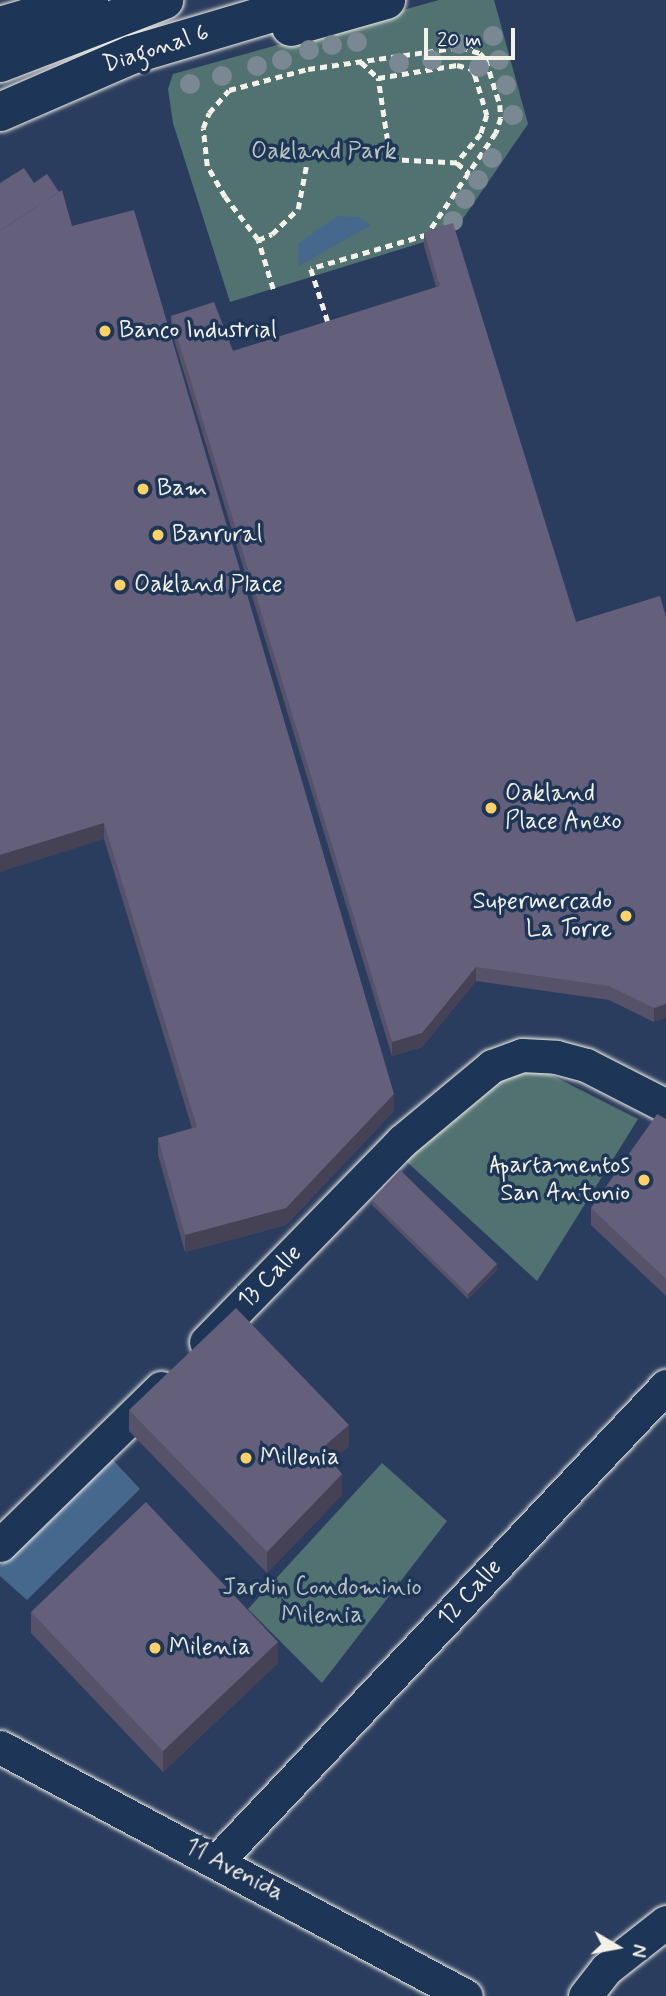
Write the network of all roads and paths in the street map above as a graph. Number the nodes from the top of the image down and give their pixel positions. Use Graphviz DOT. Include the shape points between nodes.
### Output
graph roads {
  1 [pos="89,0"];
  2 [pos="164,0"];
  3 [pos="317,0"];
  4 [pos="386,0"];
  5 [pos="0,26"];
  6 [pos="476,37"];
  7 [pos="471,48"];
  8 [pos="140,52"];
  9 [pos="361,61"];
  10 [pos="0,63"];
  11 [pos="378,78"];
  12 [pos="0,112"];
  13 [pos="457,163"];
  14 [pos="306,167"];
  15 [pos="469,173"];
  16 [pos="258,240"];
  17 [pos="273,289"];
  18 [pos="331,333"];
  19 [pos="666,1106"];
  20 [pos="666,1386"];
  21 [pos="0,1545"];
  22 [pos="0,1747"];
  23 [pos="217,1861"];
  24 [pos="666,1922"];
  25 [pos="466,1996"];
  26 [pos="585,1996"];
  1 -- 5 [label="main road"];
  2 -- 10 [label="main road, Diagonal 6"];
  3 -- 8 [label="main road, Diagonal 6"];
  4 -- 8 [label="main road" via="168,62 156,63"];
  6 -- 7 [label="path"];
  7 -- 9 [label="path"];
  7 -- 15 [label="path" via="486,60 502,118"];
  8 -- 12 [label="main road, Diagonal 6"];
  9 -- 11 [label="path"];
  9 -- 16 [label="path" via="308,69 229,90 209,113 203,128 207,166"];
  11 -- 13 [label="path" via="389,152 398,160"];
  11 -- 13 [label="path" via="457,65 472,69 487,115 481,134"];
  13 -- 15 [label="path"];
  14 -- 16 [label="path" via="298,209 272,234"];
  15 -- 18 [label="path" via="427,235 311,269"];
  16 -- 17 [label="path"];
  19 -- 21 [label="street, 13 Calle" via="586,1065 556,1056 522,1055 492,1066 402,1141"];
  20 -- 23 [label="street, 12 Calle"];
  22 -- 23 [label="street, 11 Avenida"];
  23 -- 25 [label="street, 11 Avenida"];
  24 -- 26 [label="street" via="606,1969"];
}
